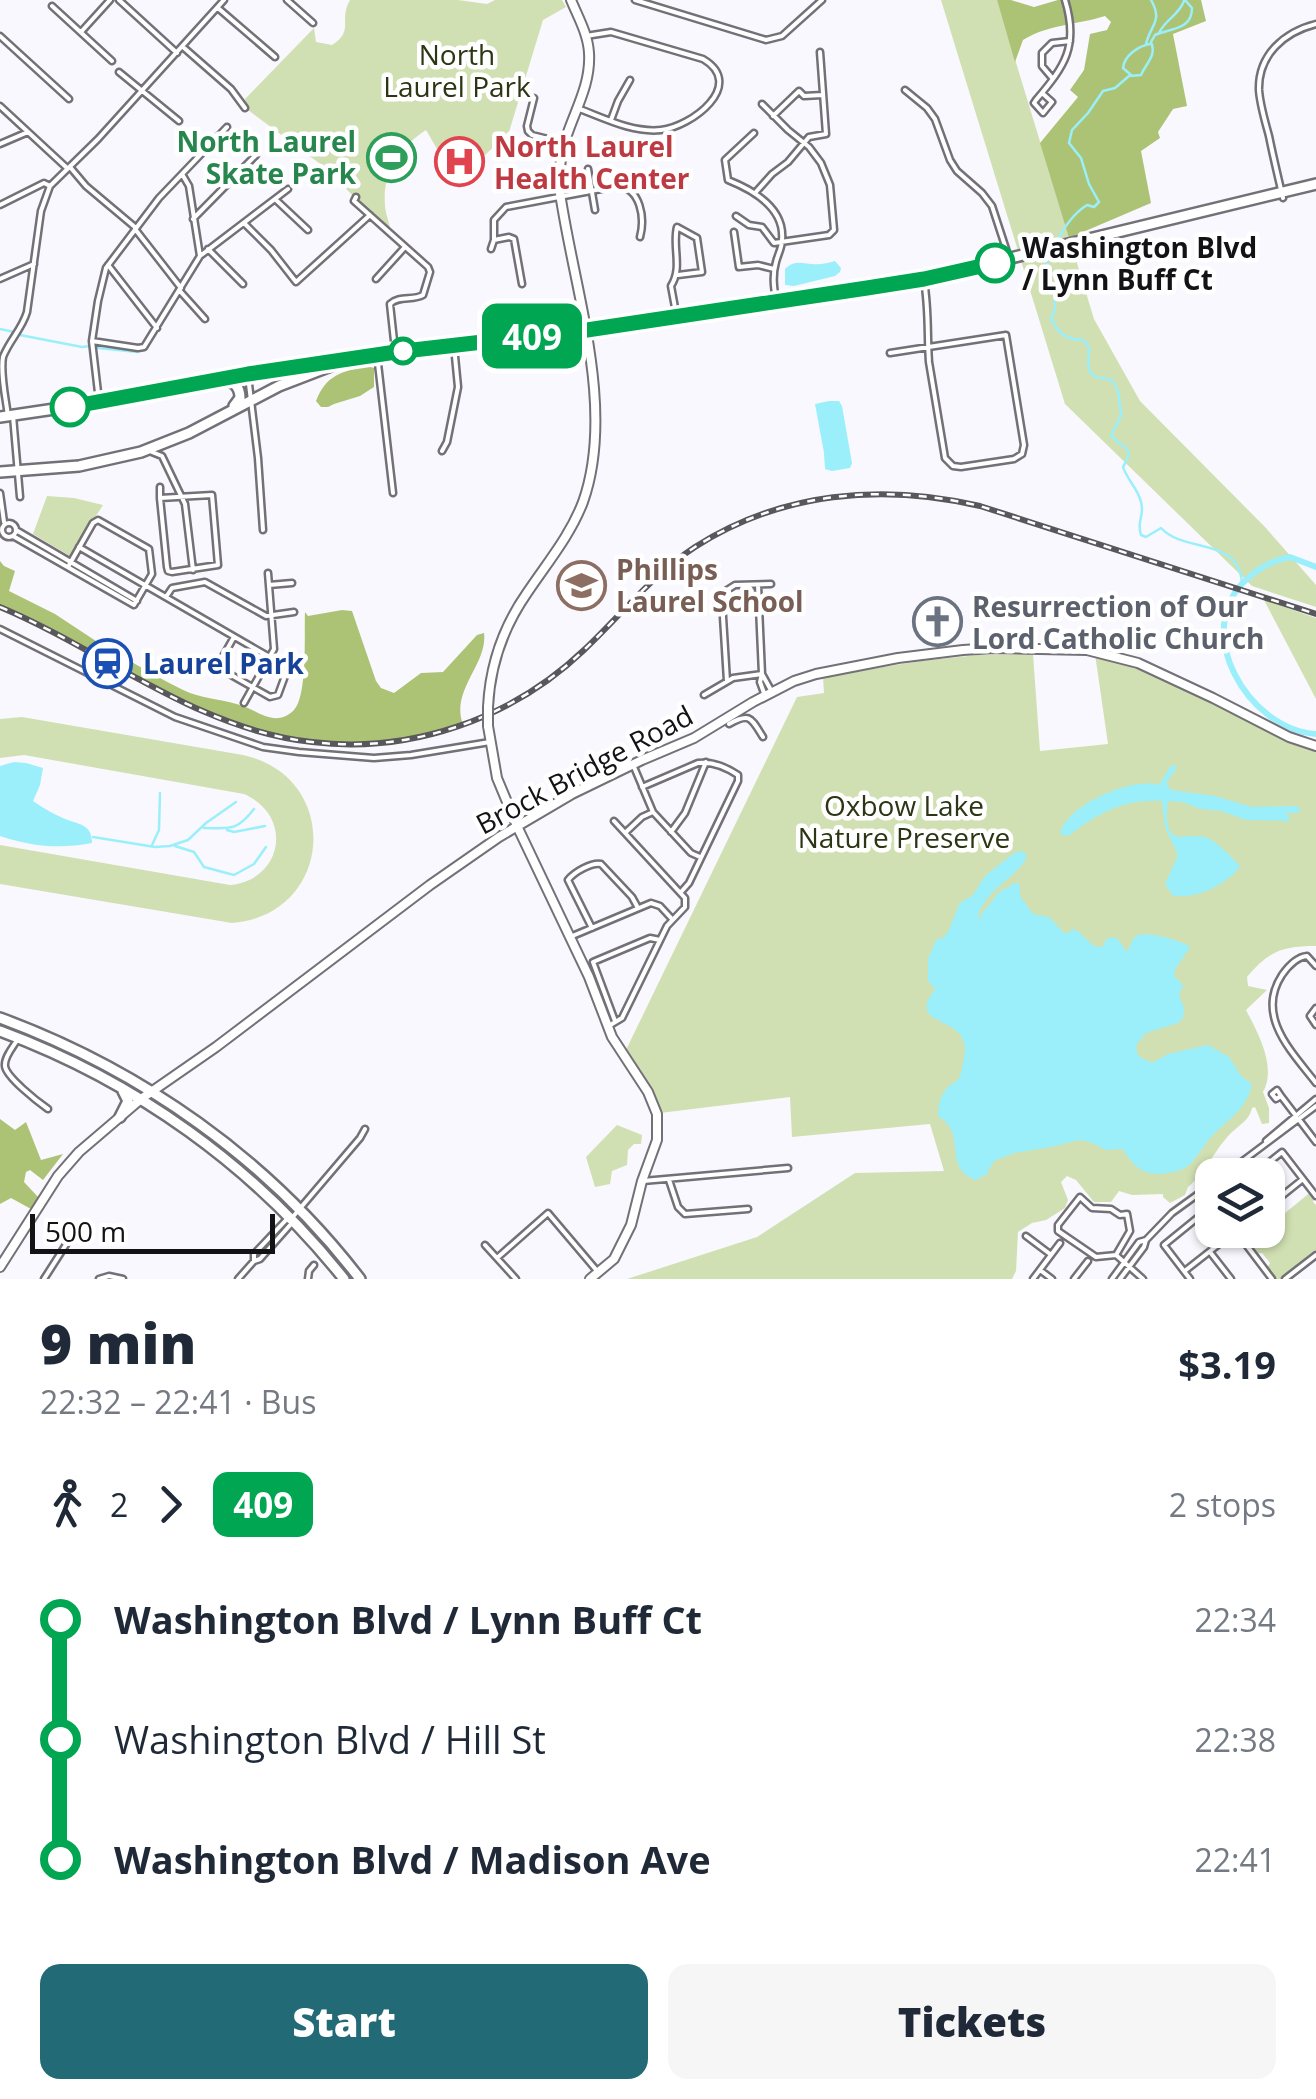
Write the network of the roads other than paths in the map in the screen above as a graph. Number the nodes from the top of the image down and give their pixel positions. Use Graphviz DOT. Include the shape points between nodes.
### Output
graph roads {
  1 [pos="110,0"];
  2 [pos="119,0"];
  3 [pos="214,0"];
  4 [pos="287,0"];
  5 [pos="571,0"];
  6 [pos="635,0"];
  7 [pos="1065,0"];
  8 [pos="819,1"];
  9 [pos="221,4"];
  10 [pos="52,6"];
  11 [pos="313,23"];
  12 [pos="1316,24"];
  13 [pos="81,32"];
  14 [pos="0,36"];
  15 [pos="586,36"];
  16 [pos="1070,41"];
  17 [pos="183,47"];
  18 [pos="820,52"];
  19 [pos="178,53"];
  20 [pos="276,58"];
  21 [pos="112,61"];
  22 [pos="120,72"];
  23 [pos="1053,79"];
  24 [pos="630,80"];
  25 [pos="906,90"];
  26 [pos="142,92"];
  27 [pos="1042,93"];
  28 [pos="823,95"];
  29 [pos="69,98"];
  30 [pos="534,98"];
  31 [pos="762,104"];
  32 [pos="0,106"];
  33 [pos="245,108"];
  34 [pos="578,108"];
  35 [pos="773,116"];
  36 [pos="611,120"];
  37 [pos="179,121"];
  38 [pos="227,127"];
  39 [pos="28,132"];
  40 [pos="754,133"];
  41 [pos="804,142"];
  42 [pos="564,143"];
  43 [pos="0,144"];
  44 [pos="256,155"];
  45 [pos="68,168"];
  46 [pos="588,169"];
  47 [pos="182,174"];
  48 [pos="50,186"];
  49 [pos="1316,187"];
  50 [pos="288,189"];
  51 [pos="592,191"];
  52 [pos="755,193"];
  53 [pos="1282,195"];
  54 [pos="561,197"];
  55 [pos="356,198"];
  56 [pos="275,199"];
  57 [pos="0,206"];
  58 [pos="596,210"];
  59 [pos="370,215"];
  60 [pos="736,216"];
  61 [pos="193,220"];
  62 [pos="244,222"];
  63 [pos="136,228"];
  64 [pos="308,230"];
  65 [pos="734,232"];
  66 [pos="640,237"];
  67 [pos="494,240"];
  68 [pos="782,242"];
  69 [pos="405,247"];
  70 [pos="208,249"];
  71 [pos="491,249"];
  72 [pos="200,256"];
  73 [pos="1009,259"];
  74 [pos="34,264"];
  75 [pos="108,265"];
  76 [pos="774,269"];
  77 [pos="678,275"];
  78 [pos="0,279"];
  79 [pos="376,279"];
  80 [pos="924,279"];
  81 [pos="243,284"];
  82 [pos="522,284"];
  83 [pos="180,289"];
  84 [pos="776,301"];
  85 [pos="677,317"];
  86 [pos="205,318"];
  87 [pos="157,328"];
  88 [pos="587,330"];
  89 [pos="92,342"];
  90 [pos="454,346"];
  91 [pos="928,347"];
  92 [pos="396,352"];
  93 [pos="890,353"];
  94 [pos="377,355"];
  95 [pos="345,361"];
  96 [pos="248,374"];
  97 [pos="220,378"];
  98 [pos="100,400"];
  99 [pos="251,400"];
  100 [pos="229,412"];
  101 [pos="7,416"];
  102 [pos="168,442"];
  103 [pos="148,450"];
  104 [pos="442,451"];
  105 [pos="162,456"];
  106 [pos="17,471"];
  107 [pos="0,472"];
  108 [pos="160,487"];
  109 [pos="0,493"];
  110 [pos="393,493"];
  111 [pos="182,496"];
  112 [pos="20,497"];
  113 [pos="160,498"];
  114 [pos="2,512"];
  115 [pos="12,523"];
  116 [pos="2,530"];
  117 [pos="16,530"];
  118 [pos="263,530"];
  119 [pos="12,536"];
  120 [pos="80,547"];
  121 [pos="69,565"];
  122 [pos="192,570"];
  123 [pos="268,574"];
  124 [pos="292,583"];
  125 [pos="771,584"];
  126 [pos="269,585"];
  127 [pos="758,585"];
  128 [pos="146,586"];
  129 [pos="166,597"];
  130 [pos="294,612"];
  131 [pos="272,615"];
  132 [pos="0,629"];
  133 [pos="234,637"];
  134 [pos="270,658"];
  135 [pos="762,674"];
  136 [pos="727,680"];
  137 [pos="253,687"];
  138 [pos="769,694"];
  139 [pos="704,695"];
  140 [pos="244,702"];
  141 [pos="742,713"];
  142 [pos="729,724"];
  143 [pos="763,736"];
  144 [pos="490,742"];
  145 [pos="1316,746"];
  146 [pos="706,762"];
  147 [pos="632,764"];
  148 [pos="642,787"];
  149 [pos="652,812"];
  150 [pos="614,822"];
  151 [pos="517,826"];
  152 [pos="672,832"];
  153 [pos="625,833"];
  154 [pos="700,858"];
  155 [pos="680,892"];
  156 [pos="638,908"];
  157 [pos="673,920"];
  158 [pos="592,928"];
  159 [pos="570,937"];
  160 [pos="660,940"];
  161 [pos="1316,966"];
  162 [pos="1316,1008"];
  163 [pos="0,1018"];
  164 [pos="610,1023"];
  165 [pos="1316,1025"];
  166 [pos="0,1031"];
  167 [pos="18,1038"];
  168 [pos="1316,1083"];
  169 [pos="118,1085"];
  170 [pos="152,1091"];
  171 [pos="1281,1096"];
  172 [pos="141,1099"];
  173 [pos="1316,1099"];
  174 [pos="1316,1106"];
  175 [pos="48,1109"];
  176 [pos="1297,1117"];
  177 [pos="120,1118"];
  178 [pos="364,1128"];
  179 [pos="1316,1142"];
  180 [pos="1246,1158"];
  181 [pos="1274,1158"];
  182 [pos="788,1168"];
  183 [pos="1303,1179"];
  184 [pos="670,1180"];
  185 [pos="642,1182"];
  186 [pos="1285,1192"];
  187 [pos="1195,1196"];
  188 [pos="1316,1196"];
  189 [pos="748,1209"];
  190 [pos="300,1210"];
  191 [pos="291,1219"];
  192 [pos="1195,1220"];
  193 [pos="1026,1236"];
  194 [pos="67,1243"];
  195 [pos="1060,1243"];
  196 [pos="485,1245"];
  197 [pos="1215,1248"];
  198 [pos="1249,1248"];
  199 [pos="1210,1252"];
  200 [pos="1051,1254"];
  201 [pos="1116,1255"];
  202 [pos="1316,1255"];
  203 [pos="497,1258"];
  204 [pos="1088,1262"];
  205 [pos="1127,1263"];
  206 [pos="314,1266"];
  207 [pos="0,1267"];
  208 [pos="1040,1270"];
  209 [pos="1184,1272"];
  210 [pos="599,1274"];
  211 [pos="44,1279"];
  212 [pos="99,1279"];
  213 [pos="123,1279"];
  214 [pos="238,1279"];
  215 [pos="308,1279"];
  216 [pos="344,1279"];
  217 [pos="360,1279"];
  218 [pos="516,1279"];
  219 [pos="590,1279"];
  220 [pos="1032,1279"];
  221 [pos="1052,1279"];
  222 [pos="1074,1279"];
  223 [pos="1112,1279"];
  224 [pos="1120,1279"];
  225 [pos="1143,1279"];
  226 [pos="1190,1279"];
  227 [pos="1231,1279"];
  228 [pos="1272,1279"];
  229 [pos="1285,1279"];
  1 -- 13 [label="street"];
  2 -- 19 [label="street"];
  3 -- 9 [label="street"];
  4 -- 11 [label="street"];
  5 -- 15 [label="street"];
  6 -- 8 [label="street" via="766,40 782,36"];
  7 -- 16 [label="street"];
  9 -- 17 [label="street"];
  9 -- 20 [label="street"];
  10 -- 13 [label="street"];
  12 -- 53 [label="street" via="1284,37 1261,73 1260,97"];
  13 -- 21 [label="street"];
  14 -- 29 [label="street"];
  15 -- 34 [label="street" via="588,76"];
  15 -- 36 [label="street" via="612,32 703,59 719,77 708,104 678,126 643,130"];
  16 -- 23 [label="street"];
  16 -- 23 [label="street" via="1052,42 1042,53 1042,66"];
  17 -- 19 [label="street"];
  17 -- 33 [label="street"];
  18 -- 28 [label="street"];
  19 -- 26 [label="street"];
  22 -- 26 [label="street"];
  23 -- 27 [label="street"];
  24 -- 36 [label="street"];
  25 -- 73 [label="street" via="935,119 957,171 992,206"];
  26 -- 37 [label="street"];
  26 -- 45 [label="street"];
  28 -- 35 [label="street" via="799,91"];
  28 -- 41 [label="street" via="826,134"];
  30 -- 42 [label="street" via="528,131"];
  31 -- 35 [label="street"];
  32 -- 39 [label="street"];
  34 -- 36 [label="street"];
  34 -- 42 [label="street"];
  35 -- 41 [label="street"];
  38 -- 47 [label="street"];
  39 -- 43 [label="street"];
  39 -- 45 [label="street"];
  40 -- 52 [label="street" via="725,160 728,180"];
  41 -- 52 [label="street"];
  41 -- 68 [label="street" via="827,175 834,230"];
  42 -- 54 [label="street"];
  44 -- 61 [label="street"];
  45 -- 48 [label="street"];
  45 -- 63 [label="street"];
  46 -- 51 [label="street"];
  47 -- 61 [label="street"];
  47 -- 63 [label="street"];
  48 -- 57 [label="street" via="44,183"];
  48 -- 74 [label="street"];
  49 -- 53 [label="main road"];
  50 -- 56 [label="street"];
  51 -- 54 [label="street"];
  51 -- 58 [label="street"];
  51 -- 66 [label="street" via="622,186 634,192"];
  52 -- 68 [label="street" via="775,212"];
  53 -- 73 [label="main road"];
  54 -- 67 [label="street" via="506,207 494,220"];
  54 -- 88 [label="street"];
  55 -- 59 [label="street"];
  56 -- 62 [label="street"];
  56 -- 64 [label="street"];
  59 -- 62 [label="street" via="296,282"];
  59 -- 69 [label="street"];
  60 -- 68 [label="street"];
  61 -- 72 [label="street"];
  62 -- 70 [label="street"];
  63 -- 75 [label="street"];
  63 -- 83 [label="street"];
  65 -- 76 [label="street" via="739,267"];
  67 -- 71 [label="street"];
  67 -- 82 [label="street" via="514,240"];
  68 -- 76 [label="street"];
  69 -- 79 [label="street"];
  69 -- 92 [label="street" via="430,276 423,295 390,306"];
  70 -- 72 [label="street"];
  70 -- 81 [label="street"];
  72 -- 83 [label="street"];
  73 -- 80 [label="main road"];
  74 -- 78 [label="street"];
  74 -- 101 [label="street" via="25,319 3,358"];
  75 -- 87 [label="street"];
  75 -- 89 [label="street"];
  76 -- 84 [label="street"];
  77 -- 77 [label="street" via="675,234 677,227 697,238 702,272"];
  77 -- 85 [label="street" via="671,286"];
  80 -- 84 [label="main road"];
  80 -- 91 [label="street"];
  83 -- 86 [label="street"];
  83 -- 87 [label="street"];
  84 -- 85 [label="main road"];
  85 -- 88 [label="main road"];
  87 -- 89 [label="street" via="138,348"];
  88 -- 90 [label="main road"];
  88 -- 144 [label="street, bridge" via="595,432 588,486 568,534 507,628 492,673"];
  89 -- 98 [label="street"];
  90 -- 92 [label="main road"];
  90 -- 104 [label="street" via="458,388"];
  91 -- 91 [label="street" via="1006,335 1022,454 961,467 947,461"];
  91 -- 93 [label="street"];
  92 -- 94 [label="main road"];
  94 -- 95 [label="main road"];
  94 -- 110 [label="street"];
  95 -- 96 [label="main road"];
  95 -- 99 [label="main road"];
  96 -- 97 [label="main road"];
  96 -- 99 [label="street"];
  97 -- 98 [label="main road"];
  97 -- 100 [label="main road" via="240,392"];
  98 -- 101 [label="main road"];
  99 -- 100 [label="main road"];
  99 -- 118 [label="street"];
  100 -- 102 [label="main road"];
  101 -- 106 [label="street"];
  102 -- 103 [label="main road"];
  102 -- 105 [label="street"];
  103 -- 105 [label="street"];
  103 -- 106 [label="main road"];
  105 -- 111 [label="street"];
  106 -- 107 [label="main road"];
  106 -- 112 [label="street"];
  108 -- 113 [label="street"];
  109 -- 114 [label="street"];
  111 -- 113 [label="street"];
  111 -- 122 [label="street"];
  111 -- 122 [label="street" via="212,495 218,565"];
  113 -- 122 [label="street" via="167,569"];
  114 -- 115 [label="street"];
  114 -- 116 [label="street"];
  115 -- 116 [label="street"];
  115 -- 117 [label="street"];
  116 -- 119 [label="street"];
  117 -- 119 [label="street"];
  117 -- 121 [label="street"];
  119 -- 121 [label="street"];
  120 -- 121 [label="street"];
  120 -- 128 [label="street"];
  120 -- 128 [label="street" via="100,520 149,549"];
  121 -- 128 [label="street" via="136,603"];
  123 -- 126 [label="street"];
  124 -- 126 [label="street"];
  125 -- 127 [label="street"];
  126 -- 131 [label="street"];
  127 -- 135 [label="street"];
  127 -- 136 [label="street" via="731,586 722,596"];
  128 -- 129 [label="street"];
  129 -- 131 [label="street" via="172,588 205,582"];
  129 -- 133 [label="street"];
  130 -- 131 [label="street"];
  131 -- 134 [label="street"];
  132 -- 144 [label="street" via="176,716 263,747 374,758"];
  133 -- 134 [label="street"];
  133 -- 137 [label="street" via="217,667"];
  134 -- 137 [label="street"];
  134 -- 137 [label="street" via="285,676 281,691 270,697"];
  135 -- 136 [label="street"];
  135 -- 138 [label="street"];
  136 -- 139 [label="street"];
  137 -- 140 [label="street"];
  138 -- 141 [label="street, Brock Bridge Road"];
  138 -- 145 [label="street, Brock Bridge Road" via="816,674 898,658 994,648 1086,650 1138,664"];
  141 -- 142 [label="street"];
  141 -- 143 [label="street"];
  141 -- 147 [label="street, Brock Bridge Road"];
  144 -- 151 [label="street"];
  146 -- 148 [label="street"];
  146 -- 152 [label="street"];
  146 -- 154 [label="street" via="739,778"];
  147 -- 148 [label="street"];
  147 -- 151 [label="street, Brock Bridge Road"];
  148 -- 149 [label="street"];
  149 -- 152 [label="street"];
  149 -- 153 [label="street"];
  150 -- 153 [label="street"];
  151 -- 159 [label="street"];
  151 -- 170 [label="street, Brock Bridge Road"];
  152 -- 154 [label="street"];
  153 -- 155 [label="street"];
  154 -- 155 [label="street"];
  155 -- 157 [label="street" via="686,907"];
  156 -- 157 [label="street" via="655,903"];
  156 -- 158 [label="street"];
  156 -- 158 [label="street" via="594,864 568,880"];
  157 -- 160 [label="street"];
  158 -- 159 [label="street"];
  159 -- 164 [label="street"];
  160 -- 164 [label="street" via="622,1018"];
  160 -- 164 [label="street" via="650,938 594,962"];
  161 -- 168 [label="street" via="1304,954 1290,964 1273,1012 1280,1036"];
  162 -- 165 [label="street" via="1310,1016"];
  163 -- 170 [label="main road"];
  164 -- 185 [label="street" via="657,1114 657,1140"];
  166 -- 167 [label="main road"];
  167 -- 169 [label="main road"];
  167 -- 175 [label="street" via="7,1071"];
  169 -- 172 [label="main road"];
  169 -- 177 [label="main road" via="128,1101"];
  170 -- 172 [label="street, Brock Bridge Road"];
  170 -- 190 [label="main road" via="236,1151"];
  171 -- 176 [label="street"];
  172 -- 177 [label="street, Brock Bridge Road"];
  172 -- 191 [label="main road" via="228,1160"];
  173 -- 176 [label="street"];
  174 -- 176 [label="street"];
  176 -- 179 [label="street"];
  176 -- 180 [label="street"];
  177 -- 207 [label="street, Brock Bridge Road" via="65,1167"];
  178 -- 190 [label="street"];
  181 -- 183 [label="street" via="1282,1152"];
  182 -- 184 [label="street"];
  183 -- 186 [label="street"];
  183 -- 188 [label="street"];
  184 -- 185 [label="street"];
  184 -- 189 [label="street" via="685,1214"];
  185 -- 210 [label="street" via="623,1244"];
  187 -- 205 [label="street" via="1139,1242"];
  190 -- 191 [label="street"];
  190 -- 217 [label="main road"];
  191 -- 214 [label="street"];
  191 -- 216 [label="main road"];
  192 -- 209 [label="street" via="1164,1245"];
  193 -- 200 [label="street"];
  194 -- 211 [label="street"];
  195 -- 200 [label="street"];
  196 -- 203 [label="street"];
  197 -- 199 [label="street"];
  198 -- 228 [label="street"];
  199 -- 209 [label="street"];
  199 -- 227 [label="street"];
  200 -- 208 [label="street"];
  201 -- 201 [label="street" via="1096,1256 1058,1231 1080,1197 1092,1208 1127,1214 1130,1232"];
  201 -- 205 [label="street"];
  202 -- 229 [label="street"];
  203 -- 210 [label="street" via="548,1213"];
  203 -- 218 [label="street"];
  204 -- 222 [label="street"];
  205 -- 223 [label="street"];
  205 -- 224 [label="street"];
  205 -- 225 [label="street"];
  206 -- 215 [label="street"];
  208 -- 220 [label="street"];
  208 -- 221 [label="street"];
  209 -- 226 [label="street"];
  210 -- 219 [label="street"];
  212 -- 213 [label="street"];
}
